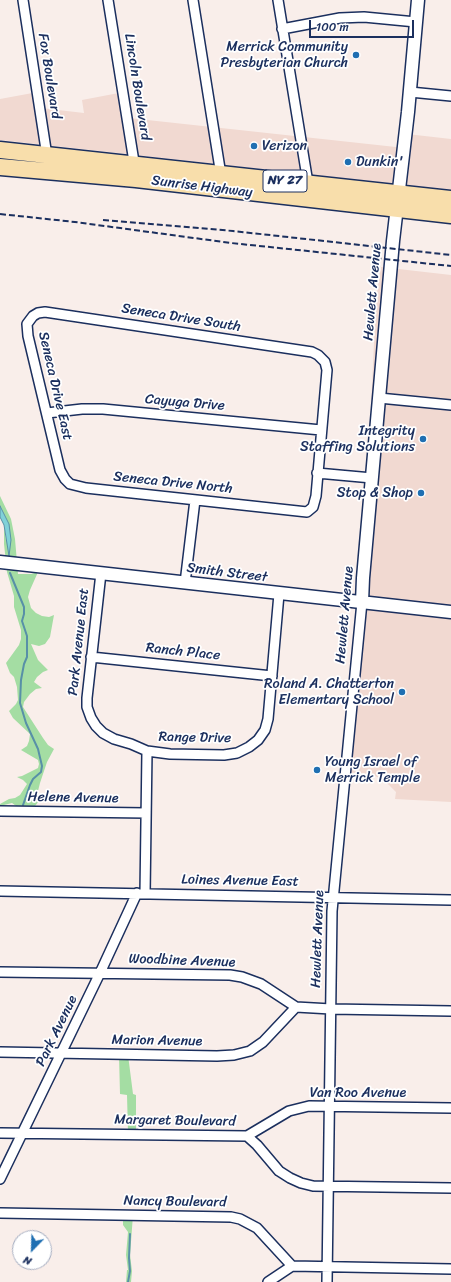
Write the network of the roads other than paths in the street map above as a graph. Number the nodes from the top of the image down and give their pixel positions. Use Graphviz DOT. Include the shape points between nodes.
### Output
graph roads {
  1 [pos="23,0"];
  2 [pos="108,0"];
  3 [pos="193,0"];
  4 [pos="278,0"];
  5 [pos="418,0"];
  6 [pos="416,22"];
  7 [pos="282,29"];
  8 [pos="410,92"];
  9 [pos="451,96"];
  10 [pos="0,150"];
  11 [pos="47,156"];
  12 [pos="0,167"];
  13 [pos="136,172"];
  14 [pos="221,175"];
  15 [pos="308,183"];
  16 [pos="399,193"];
  17 [pos="451,199"];
  18 [pos="396,210"];
  19 [pos="451,215"];
  20 [pos="38,313"];
  21 [pos="318,355"];
  22 [pos="379,398"];
  23 [pos="451,405"];
  24 [pos="46,413"];
  25 [pos="321,430"];
  26 [pos="60,470"];
  27 [pos="317,473"];
  28 [pos="372,478"];
  29 [pos="195,500"];
  30 [pos="0,562"];
  31 [pos="101,573"];
  32 [pos="185,583"];
  33 [pos="279,594"];
  34 [pos="362,602"];
  35 [pos="451,612"];
  36 [pos="91,656"];
  37 [pos="272,676"];
  38 [pos="147,752"];
  39 [pos="0,811"];
  40 [pos="146,813"];
  41 [pos="0,891"];
  42 [pos="141,893"];
  43 [pos="333,897"];
  44 [pos="451,900"];
  45 [pos="0,972"];
  46 [pos="100,973"];
  47 [pos="296,1008"];
  48 [pos="331,1009"];
  49 [pos="451,1011"];
  50 [pos="0,1052"];
  51 [pos="62,1053"];
  52 [pos="330,1106"];
  53 [pos="451,1108"];
  54 [pos="0,1132"];
  55 [pos="22,1133"];
  56 [pos="247,1136"];
  57 [pos="0,1179"];
  58 [pos="328,1186"];
  59 [pos="451,1188"];
  60 [pos="0,1213"];
  61 [pos="292,1266"];
  62 [pos="327,1266"];
  63 [pos="451,1269"];
  64 [pos="268,1282"];
  65 [pos="327,1282"];
  1 -- 11 [label="street, Fox Boulevard"];
  2 -- 13 [label="street, Lincoln Boulevard"];
  3 -- 14 [label="street"];
  4 -- 7 [label="street"];
  5 -- 6 [label="street, Hewlett Avenue"];
  6 -- 7 [label="street" via="364,17 340,18"];
  6 -- 8 [label="street, Hewlett Avenue"];
  7 -- 15 [label="street"];
  8 -- 9 [label="street"];
  8 -- 16 [label="street, Hewlett Avenue"];
  10 -- 11 [label="highway, Sunrise Highway / NY 27"];
  11 -- 13 [label="highway, Sunrise Highway / NY 27"];
  12 -- 13 [label="highway, Sunrise Highway / NY 27"];
  13 -- 14 [label="highway, Sunrise Highway / NY 27"];
  13 -- 18 [label="highway, Sunrise Highway / NY 27"];
  14 -- 15 [label="highway, Sunrise Highway / NY 27"];
  15 -- 16 [label="highway, Sunrise Highway / NY 27"];
  16 -- 17 [label="highway, Sunrise Highway / NY 27"];
  16 -- 18 [label="street, Hewlett Avenue"];
  18 -- 19 [label="highway, Sunrise Highway / NY 27"];
  18 -- 22 [label="street, Hewlett Avenue"];
  20 -- 21 [label="street, Seneca Drive South" via="312,352"];
  20 -- 24 [label="street, Seneca Drive East" via="27,324"];
  21 -- 25 [label="street, Seneca Drive North" via="325,362 327,370"];
  22 -- 23 [label="street"];
  22 -- 28 [label="street, Hewlett Avenue"];
  24 -- 25 [label="street, Cayuga Drive" via="103,409"];
  24 -- 26 [label="street, Seneca Drive East"];
  25 -- 27 [label="street, Seneca Drive North"];
  26 -- 29 [label="street, Seneca Drive North" via="65,479 74,486"];
  27 -- 28 [label="street"];
  27 -- 29 [label="street, Seneca Drive North" via="316,496 313,507 307,512"];
  28 -- 34 [label="street, Hewlett Avenue"];
  29 -- 32 [label="street"];
  30 -- 31 [label="street, Smith Street"];
  31 -- 32 [label="street, Smith Street"];
  31 -- 36 [label="street, Park Avenue East"];
  32 -- 33 [label="street, Smith Street"];
  33 -- 34 [label="street, Smith Street"];
  33 -- 37 [label="street, Range Drive"];
  34 -- 35 [label="street, Smith Street"];
  34 -- 43 [label="street, Hewlett Avenue"];
  36 -- 37 [label="street, Ranch Place"];
  36 -- 38 [label="street, Park Avenue East" via="86,698 91,718 103,733"];
  37 -- 38 [label="street, Range Drive" via="265,730 249,747 237,753 224,755"];
  38 -- 40 [label="street, Park Avenue"];
  39 -- 40 [label="street, Helene Avenue"];
  40 -- 42 [label="street, Park Avenue"];
  41 -- 42 [label="street, Loines Avenue East"];
  42 -- 43 [label="street, Loines Avenue East"];
  42 -- 46 [label="street, Park Avenue"];
  43 -- 44 [label="street, Loines Avenue East"];
  43 -- 48 [label="street, Hewlett Avenue"];
  45 -- 46 [label="street, Woodbine Avenue"];
  46 -- 47 [label="street, Woodbine Avenue" via="242,977 261,984"];
  46 -- 51 [label="street, Park Avenue"];
  47 -- 48 [label="street"];
  47 -- 51 [label="street, Marion Avenue" via="263,1042 234,1055"];
  48 -- 49 [label="street"];
  48 -- 52 [label="street, Hewlett Avenue"];
  50 -- 51 [label="street, Marion Avenue"];
  51 -- 55 [label="street, Park Avenue"];
  52 -- 53 [label="street, Van Roo Avenue"];
  52 -- 56 [label="street, Van Roo Avenue" via="309,1106 289,1111"];
  52 -- 58 [label="street, Hewlett Avenue"];
  54 -- 55 [label="street, Margaret Boulevard"];
  55 -- 56 [label="street, Margaret Boulevard"];
  55 -- 57 [label="street, Park Avenue"];
  56 -- 58 [label="street, Margaret Boulevard" via="279,1171 290,1178 308,1185"];
  58 -- 59 [label="street, Margaret Boulevard"];
  58 -- 62 [label="street, Hewlett Avenue"];
  60 -- 61 [label="street, Nancy Boulevard" via="231,1217 257,1228"];
  61 -- 62 [label="street"];
  61 -- 64 [label="street"];
  62 -- 63 [label="street"];
  62 -- 65 [label="street, Hewlett Avenue"];
}
